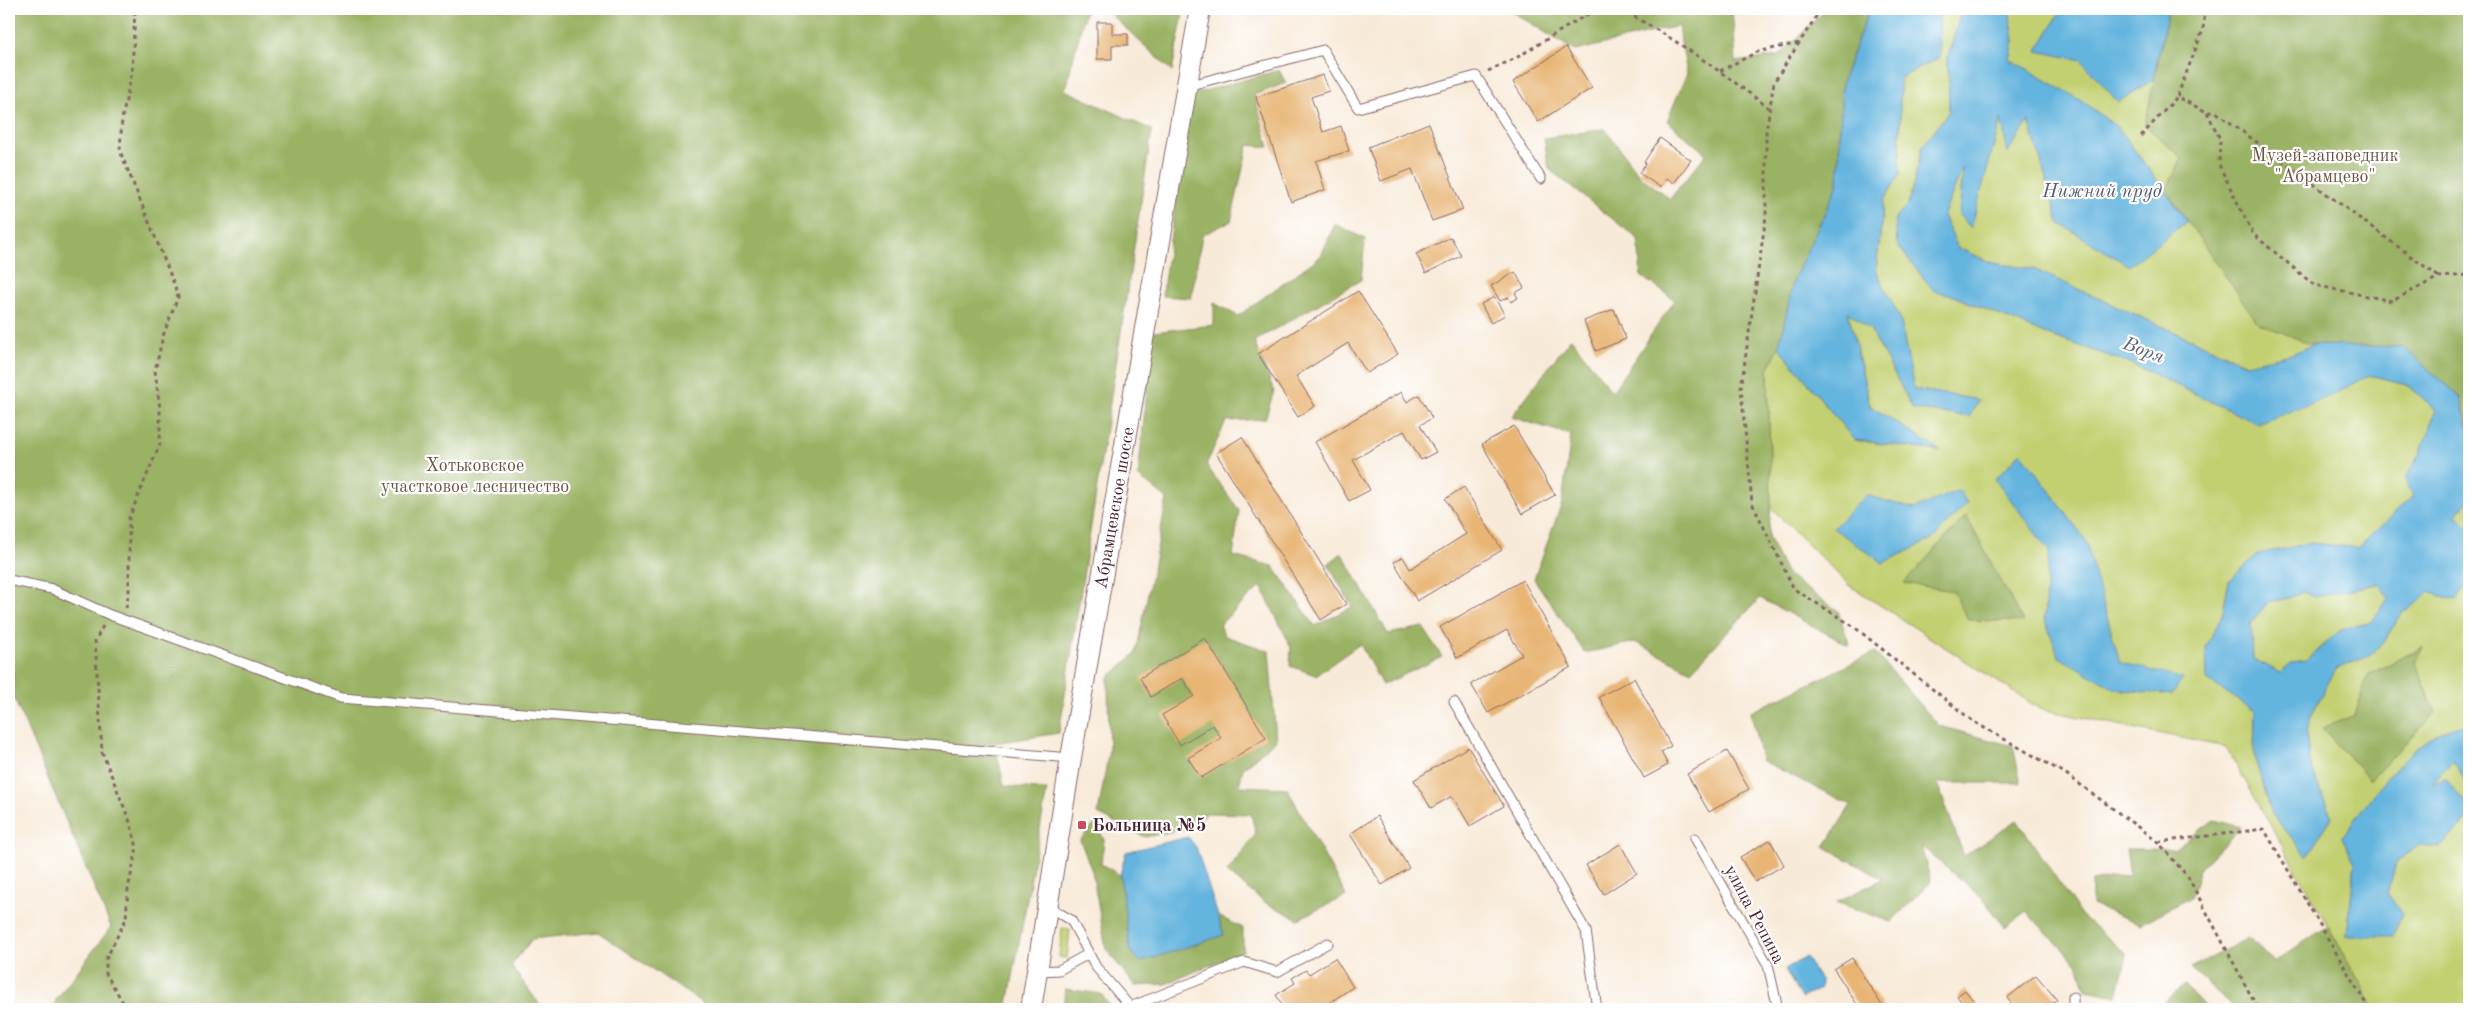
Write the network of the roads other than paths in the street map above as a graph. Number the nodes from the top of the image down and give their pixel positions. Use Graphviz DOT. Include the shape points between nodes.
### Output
graph roads {
  1 [pos="1200,9"];
  2 [pos="1187,86"];
  3 [pos="1541,179"];
  4 [pos="9,580"];
  5 [pos="1454,702"];
  6 [pos="1071,758"];
  7 [pos="1695,838"];
  8 [pos="1049,907"];
  9 [pos="1328,943"];
  10 [pos="1088,954"];
  11 [pos="1038,972"];
  12 [pos="2073,997"];
  13 [pos="1131,1008"];
  14 [pos="1031,1009"];
  15 [pos="1597,1009"];
  16 [pos="1778,1009"];
  17 [pos="2073,1009"];
  1 -- 2 [label="street, Абрамцевское шоссе"];
  2 -- 3 [label="lane" via="1323,50 1358,108 1476,76"];
  2 -- 6 [label="street, Абрамцевское шоссе"];
  4 -- 6 [label="lane" via="52,589 110,615 340,698"];
  5 -- 15 [label="lane" via="1586,931"];
  6 -- 8 [label="street, Абрамцевское шоссе"];
  7 -- 16 [label="lane, улица Репина" via="1768,965"];
  8 -- 10 [label="lane" via="1072,920"];
  8 -- 11 [label="street, Абрамцевское шоссе"];
  9 -- 13 [label="lane" via="1277,972 1244,962"];
  10 -- 11 [label="lane" via="1059,970"];
  10 -- 13 [label="lane"];
  11 -- 14 [label="street, Абрамцевское шоссе"];
  12 -- 17 [label="lane"];
}
